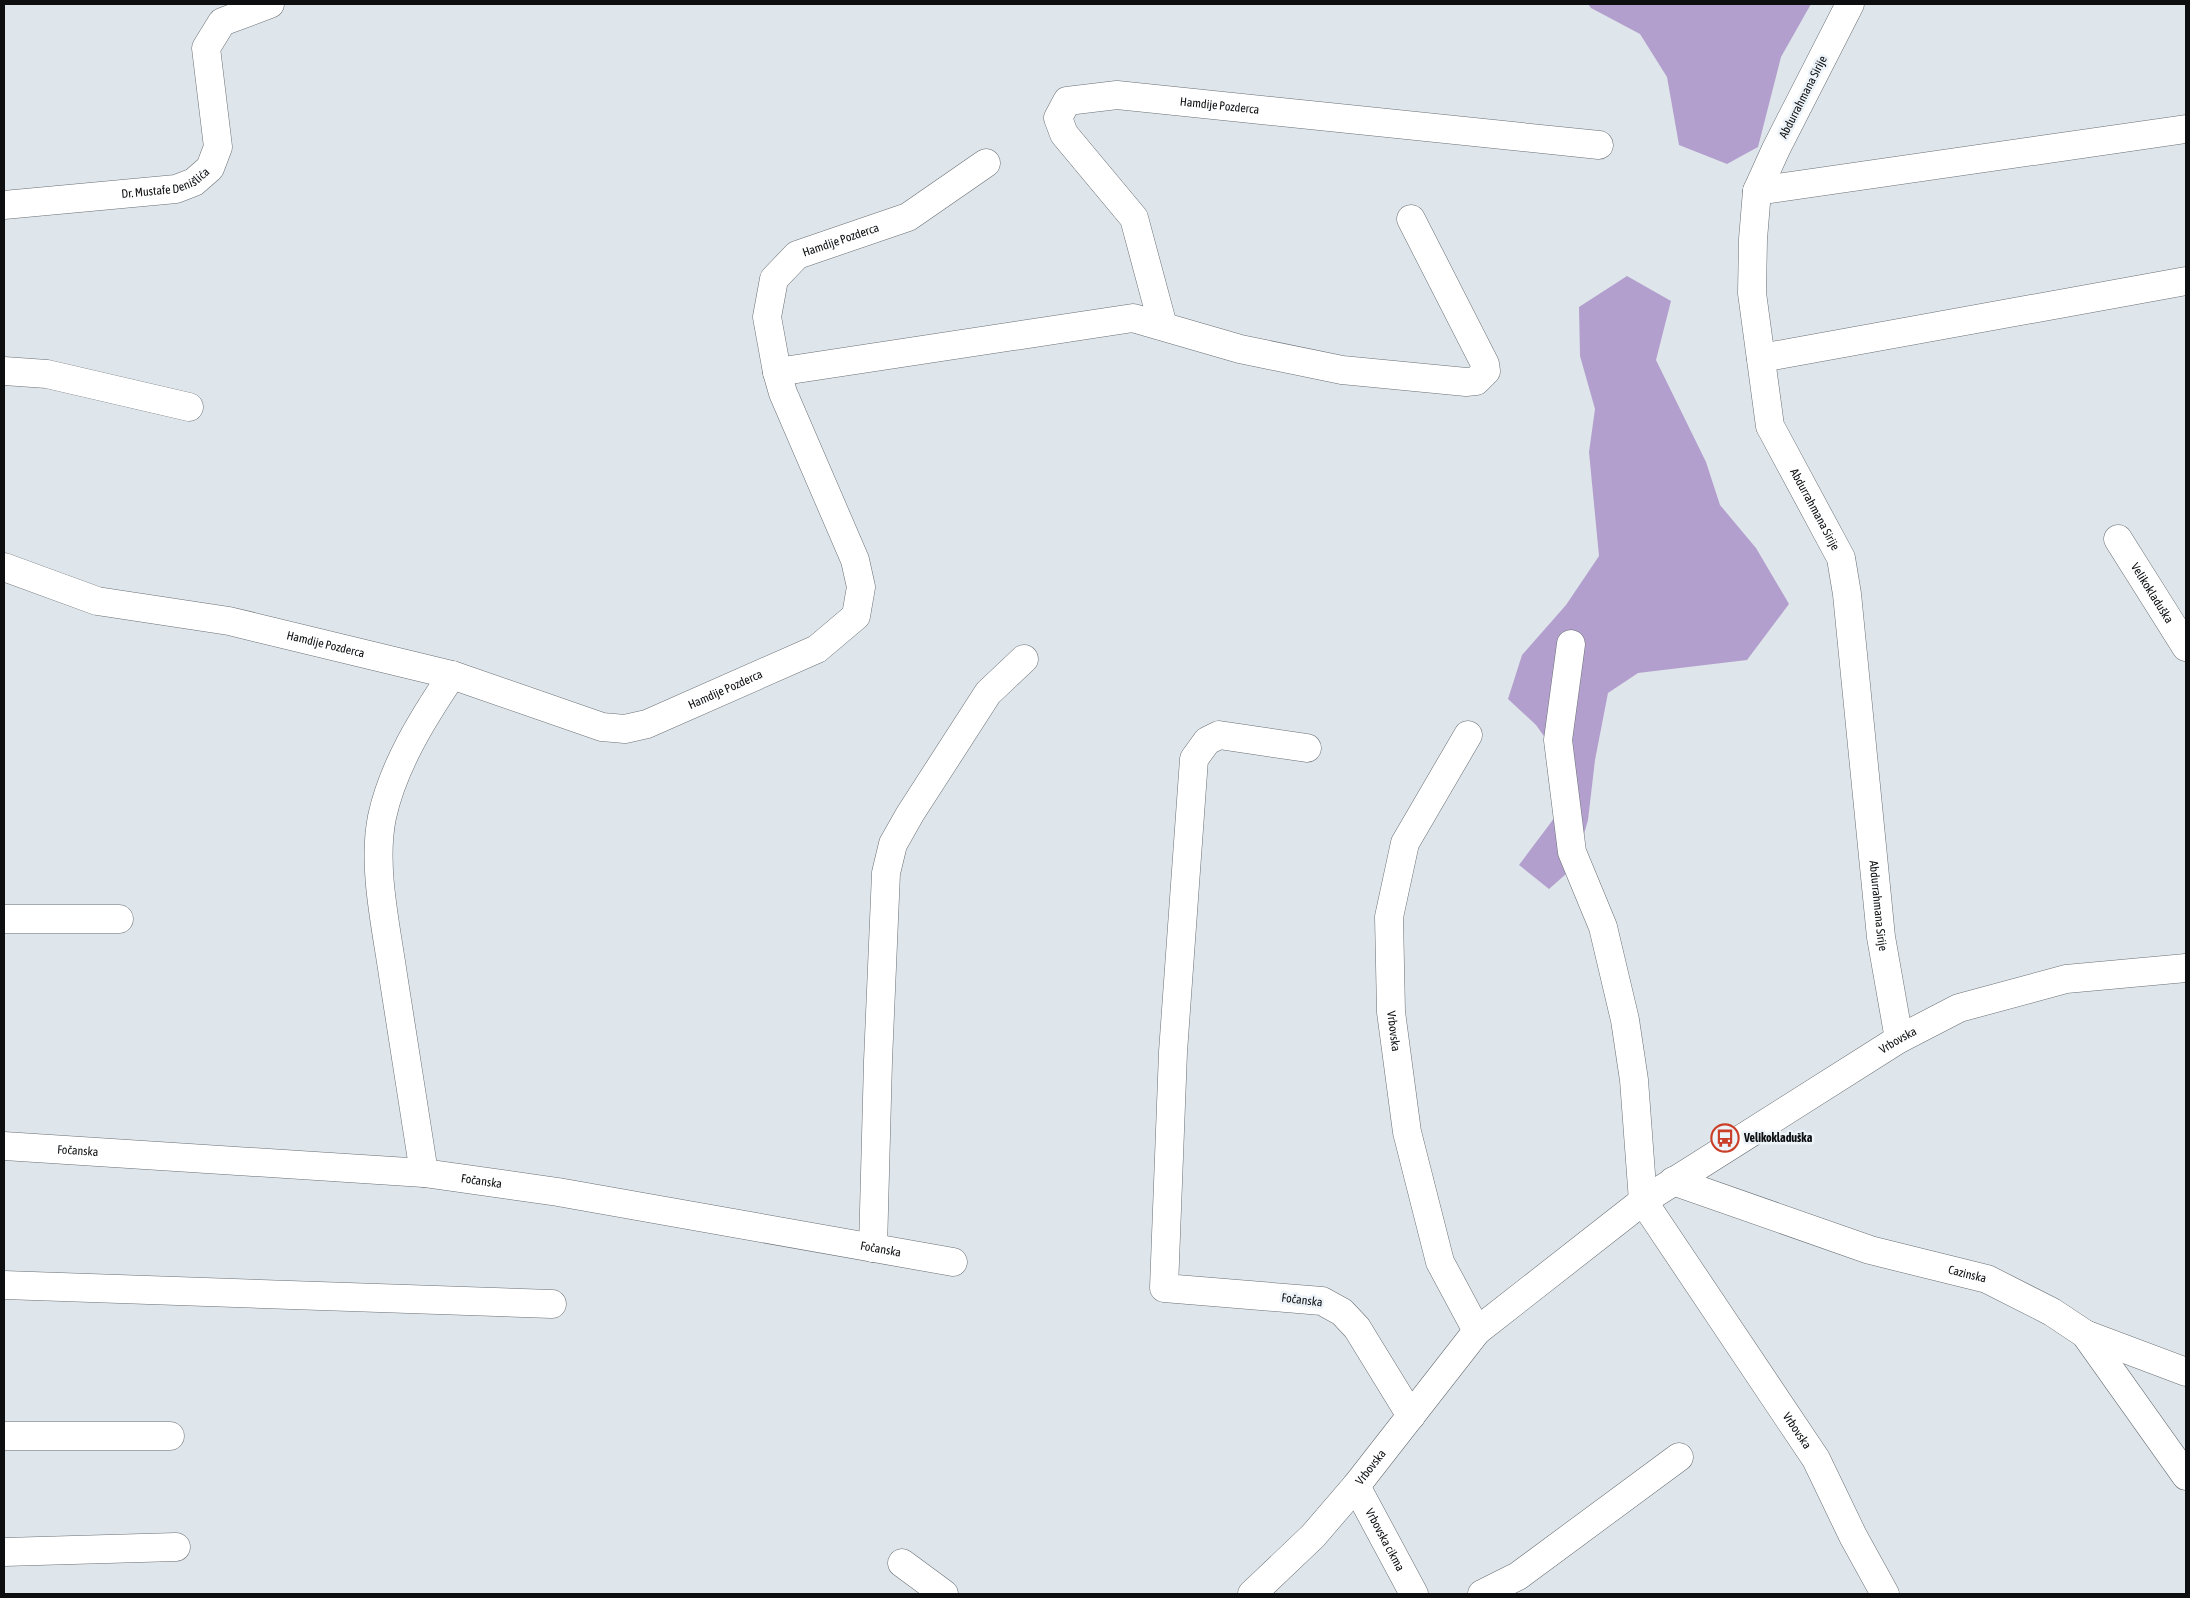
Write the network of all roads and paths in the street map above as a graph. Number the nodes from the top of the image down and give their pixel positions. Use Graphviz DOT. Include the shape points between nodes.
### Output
graph roads {
  1 [pos="270,4"];
  2 [pos="1850,4"];
  3 [pos="2186,129"];
  4 [pos="1599,145"];
  5 [pos="986,163"];
  6 [pos="1757,191"];
  7 [pos="4,205"];
  8 [pos="1411,219"];
  9 [pos="2186,281"];
  10 [pos="1163,326"];
  11 [pos="1761,358"];
  12 [pos="4,371"];
  13 [pos="777,372"];
  14 [pos="189,407"];
  15 [pos="2118,539"];
  16 [pos="4,568"];
  17 [pos="1571,644"];
  18 [pos="2186,647"];
  19 [pos="1024,660"];
  20 [pos="452,675"];
  21 [pos="1468,735"];
  22 [pos="1307,748"];
  23 [pos="4,919"];
  24 [pos="119,919"];
  25 [pos="2186,968"];
  26 [pos="1898,1039"];
  27 [pos="4,1146"];
  28 [pos="424,1173"];
  29 [pos="1673,1182"];
  30 [pos="1643,1201"];
  31 [pos="873,1248"];
  32 [pos="953,1262"];
  33 [pos="4,1285"];
  34 [pos="552,1304"];
  35 [pos="1477,1331"];
  36 [pos="2085,1334"];
  37 [pos="2186,1372"];
  38 [pos="1411,1416"];
  39 [pos="4,1436"];
  40 [pos="170,1436"];
  41 [pos="1679,1457"];
  42 [pos="2186,1476"];
  43 [pos="1356,1486"];
  44 [pos="176,1547"];
  45 [pos="4,1552"];
  46 [pos="902,1563"];
  47 [pos="944,1594"];
  48 [pos="1252,1594"];
  49 [pos="1414,1594"];
  50 [pos="1482,1594"];
  51 [pos="1885,1594"];
  1 -- 7 [label="street, Dr. Mustafe Denišlića" via="222,22 206,48 218,147 210,168 194,182 176,189"];
  2 -- 6 [label="street, Abdurrahmana Sirije"];
  3 -- 6 [label="street"];
  4 -- 10 [label="street, Hamdije Pozderca" via="1116,95 1067,101 1058,118 1064,134 1134,218"];
  5 -- 13 [label="street, Hamdije Pozderca" via="908,217 797,255 774,279 767,317"];
  6 -- 11 [label="street, Abdurrahmana Sirije" via="1752,294"];
  8 -- 10 [label="street" via="1485,364 1486,371 1476,380 1466,382 1342,370 1240,349"];
  9 -- 11 [label="street"];
  10 -- 13 [label="street" via="1133,318"];
  11 -- 26 [label="street, Abdurrahmana Sirije" via="1770,426 1841,558 1881,937"];
  12 -- 14 [label="street" via="48,374"];
  13 -- 20 [label="street, Hamdije Pozderca" via="786,401 855,560 861,587 856,616 817,649 647,724 625,729 602,727"];
  15 -- 18 [label="street, Velikokladuška"];
  16 -- 20 [label="street, Hamdije Pozderca" via="97,601 229,622"];
  17 -- 30 [label="street, Vrbovska" via="1558,740 1572,852 1603,927 1625,1020 1634,1080"];
  19 -- 31 [label="street" via="988,693 893,844 886,873"];
  20 -- 28 [label="street" via="393,778 382,818 378,854 385,923"];
  21 -- 35 [label="street, Vrbovska" via="1405,843 1389,918 1391,1012 1407,1132 1440,1262"];
  22 -- 38 [label="street, Fočanska" via="1219,735 1207,741 1194,759 1173,1052 1164,1288 1322,1301 1342,1312 1357,1328"];
  23 -- 24 [label="street"];
  25 -- 26 [label="street, Vrbovska" via="2066,979 1959,1008"];
  26 -- 29 [label="street, Vrbovska"];
  27 -- 28 [label="street, Fočanska"];
  28 -- 31 [label="street, Fočanska" via="558,1192"];
  29 -- 30 [label="street, Vrbovska"];
  29 -- 36 [label="street, Cazinska" via="1870,1250 1987,1279 2052,1312"];
  30 -- 35 [label="street, Vrbovska"];
  30 -- 51 [label="street, Vrbovska" via="1816,1459"];
  31 -- 32 [label="street, Fočanska"];
  33 -- 34 [label="street"];
  35 -- 38 [label="street, Vrbovska"];
  36 -- 37 [label="street"];
  36 -- 42 [label="street, Cazinska"];
  38 -- 43 [label="street, Vrbovska"];
  39 -- 40 [label="street"];
  41 -- 50 [label="street" via="1518,1576"];
  43 -- 48 [label="street, Vrbovska" via="1313,1536"];
  43 -- 49 [label="street, Vrbovska cikma"];
  44 -- 45 [label="street"];
  46 -- 47 [label="street"];
}
